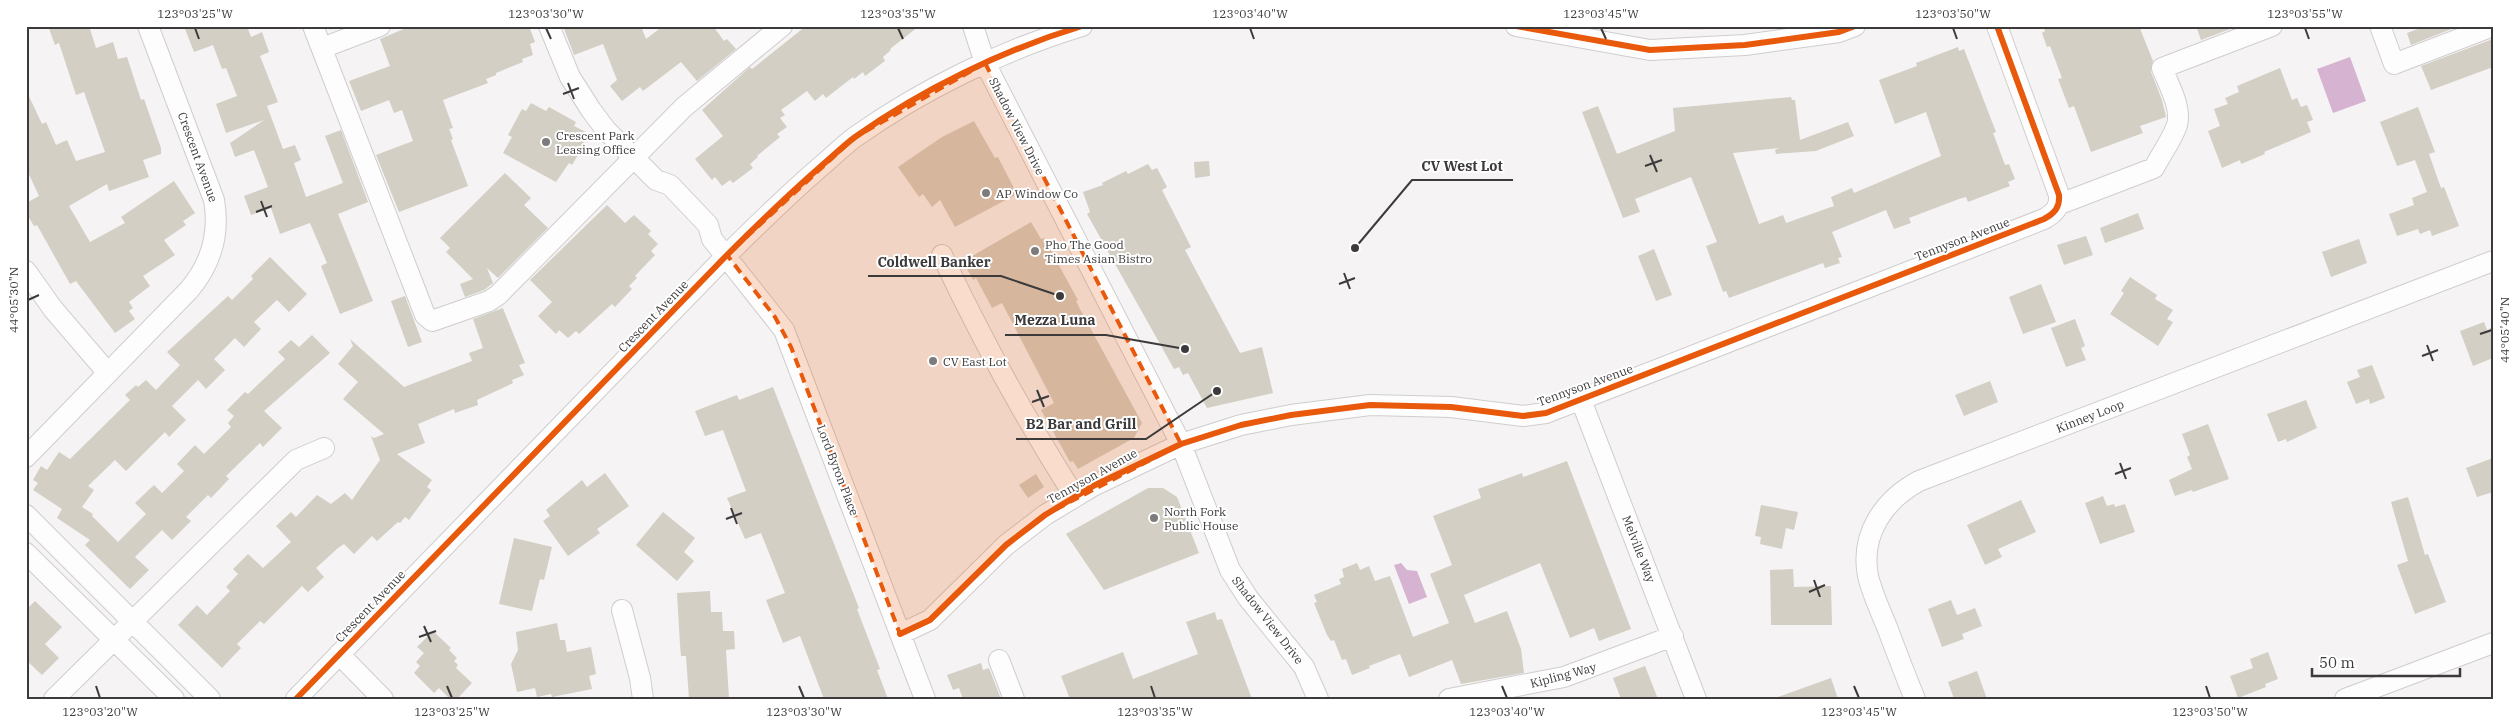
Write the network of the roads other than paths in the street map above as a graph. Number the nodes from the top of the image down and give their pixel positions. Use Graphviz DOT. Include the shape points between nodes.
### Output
graph roads {
  1 [pos="148,26"];
  2 [pos="313,26"];
  3 [pos="380,26"];
  4 [pos="549,26"];
  5 [pos="782,26"];
  6 [pos="973,26"];
  7 [pos="1082,26"];
  8 [pos="1516,26"];
  9 [pos="1855,26"];
  10 [pos="1997,26"];
  11 [pos="2272,26"];
  12 [pos="2380,26"];
  13 [pos="2493,26"];
  14 [pos="1800,32"];
  15 [pos="322,48"];
  16 [pos="985,63"];
  17 [pos="633,158"];
  18 [pos="2060,204"];
  19 [pos="727,255"];
  20 [pos="942,255"];
  21 [pos="2493,261"];
  22 [pos="26,271"];
  23 [pos="107,372"];
  24 [pos="1581,400"];
  25 [pos="1181,444"];
  26 [pos="324,448"];
  27 [pos="26,457"];
  28 [pos="1075,497"];
  29 [pos="26,516"];
  30 [pos="26,553"];
  31 [pos="622,610"];
  32 [pos="131,620"];
  33 [pos="900,634"];
  34 [pos="1672,636"];
  35 [pos="113,638"];
  36 [pos="2493,642"];
  37 [pos="339,654"];
  38 [pos="999,660"];
  39 [pos="192,680"];
  40 [pos="174,698"];
  41 [pos="54,699"];
  42 [pos="210,699"];
  43 [pos="296,699"];
  44 [pos="383,699"];
  45 [pos="643,699"];
  46 [pos="925,699"];
  47 [pos="1014,699"];
  48 [pos="1318,699"];
  49 [pos="1449,699"];
  50 [pos="1696,699"];
  51 [pos="1915,699"];
  52 [pos="2346,699"];
  1 -- 23 [label="street, Crescent Avenue" via="211,188 217,227 210,256 197,281"];
  2 -- 15 [label="street"];
  3 -- 15 [label="street"];
  4 -- 17 [label="street" via="578,92 606,130"];
  5 -- 17 [label="street" via="705,88"];
  6 -- 16 [label="street, Shadow View Drive"];
  7 -- 16 [label="street, Crescent Avenue" via="1054,34"];
  8 -- 14 [label="street" via="1650,50 1745,45"];
  9 -- 14 [label="street" via="1839,32"];
  10 -- 18 [label="street" via="2057,185"];
  11 -- 18 [label="street" via="2162,68 2178,116 2177,125 2154,168"];
  12 -- 13 [label="street" via="2394,64"];
  15 -- 17 [label="street" via="426,315 432,322 498,295"];
  16 -- 19 [label="street, Crescent Avenue" via="854,138 784,199"];
  16 -- 25 [label="street, Shadow View Drive"];
  17 -- 19 [label="street" via="656,180 670,185 708,225 712,239"];
  18 -- 24 [label="street, Tennyson Avenue" via="2053,214 2044,219"];
  19 -- 33 [label="street, Lord Byron Place" via="787,337"];
  19 -- 37 [label="street, Crescent Avenue"];
  20 -- 28 [label="street" via="1046,452"];
  21 -- 51 [label="street, Kinney Loop" via="1904,490 1881,511 1867,560 1873,592"];
  22 -- 23 [label="street" via="53,309"];
  23 -- 27 [label="street, Crescent Avenue"];
  24 -- 25 [label="street, Tennyson Avenue" via="1546,414 1523,416 1421,404 1344,407 1241,425"];
  24 -- 34 [label="street, Melville Way"];
  25 -- 28 [label="street, Tennyson Avenue"];
  25 -- 48 [label="street, Shadow View Drive" via="1230,570 1248,598 1300,662"];
  26 -- 32 [label="street" via="296,460"];
  28 -- 33 [label="street, Tennyson Avenue" via="1045,515 1006,546 926,623"];
  29 -- 32 [label="street"];
  30 -- 35 [label="street"];
  31 -- 45 [label="street"];
  32 -- 35 [label="street"];
  32 -- 39 [label="street"];
  33 -- 46 [label="street, Lord Byron Place"];
  34 -- 49 [label="street, Kipling Way" via="1581,672"];
  34 -- 50 [label="street, Melville Way"];
  35 -- 40 [label="street"];
  35 -- 41 [label="street"];
  36 -- 52 [label="street"];
  37 -- 43 [label="street, Crescent Avenue"];
  37 -- 44 [label="street"];
  38 -- 47 [label="street"];
  39 -- 40 [label="street"];
  39 -- 42 [label="street"];
}
